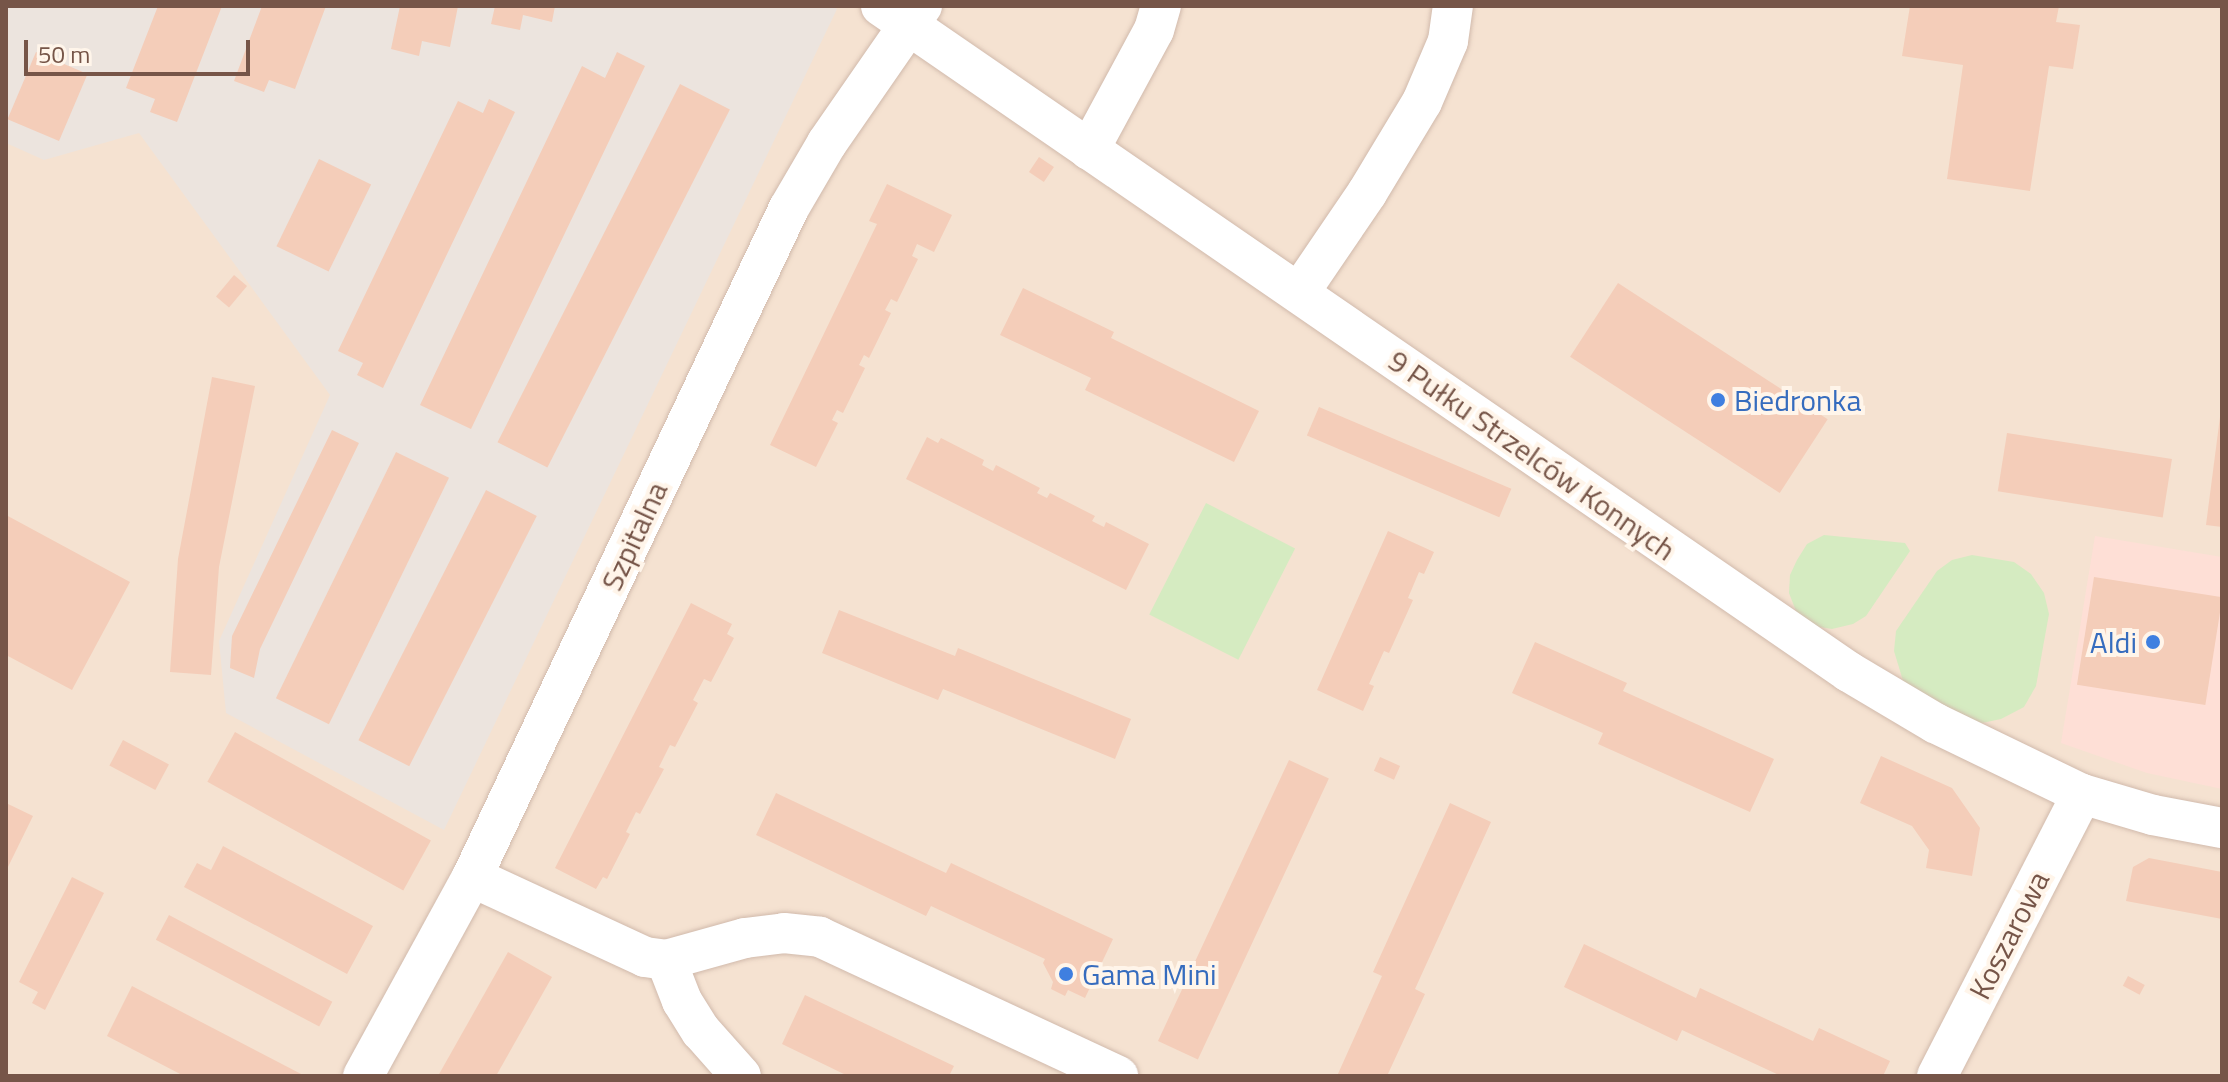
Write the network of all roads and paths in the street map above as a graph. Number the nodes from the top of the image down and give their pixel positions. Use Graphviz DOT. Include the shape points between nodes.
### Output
graph roads {
  1 [pos="1161,6"];
  2 [pos="1453,6"];
  3 [pos="903,12"];
  4 [pos="1089,150"];
  5 [pos="1299,293"];
  6 [pos="2082,794"];
  7 [pos="2222,828"];
  8 [pos="472,877"];
  9 [pos="666,960"];
  10 [pos="363,1076"];
  11 [pos="741,1076"];
  12 [pos="1118,1076"];
  13 [pos="1937,1076"];
  1 -- 4 [label="street" via="1154,30"];
  2 -- 5 [label="street" via="1448,41 1422,102"];
  3 -- 4 [label="street, 9 Pułku Strzelców Konnych"];
  3 -- 8 [label="street, Szpitalna" via="789,208"];
  4 -- 5 [label="street, 9 Pułku Strzelców Konnych"];
  5 -- 6 [label="street, 9 Pułku Strzelców Konnych" via="1849,672 1935,723"];
  6 -- 7 [label="street, 9 Pułku Strzelców Konnych"];
  6 -- 13 [label="street, Koszarowa"];
  8 -- 9 [label="street" via="620,947"];
  8 -- 10 [label="street, Szpitalna"];
  9 -- 11 [label="street" via="694,1021"];
  9 -- 12 [label="street" via="745,938 784,933 820,937"];
}
